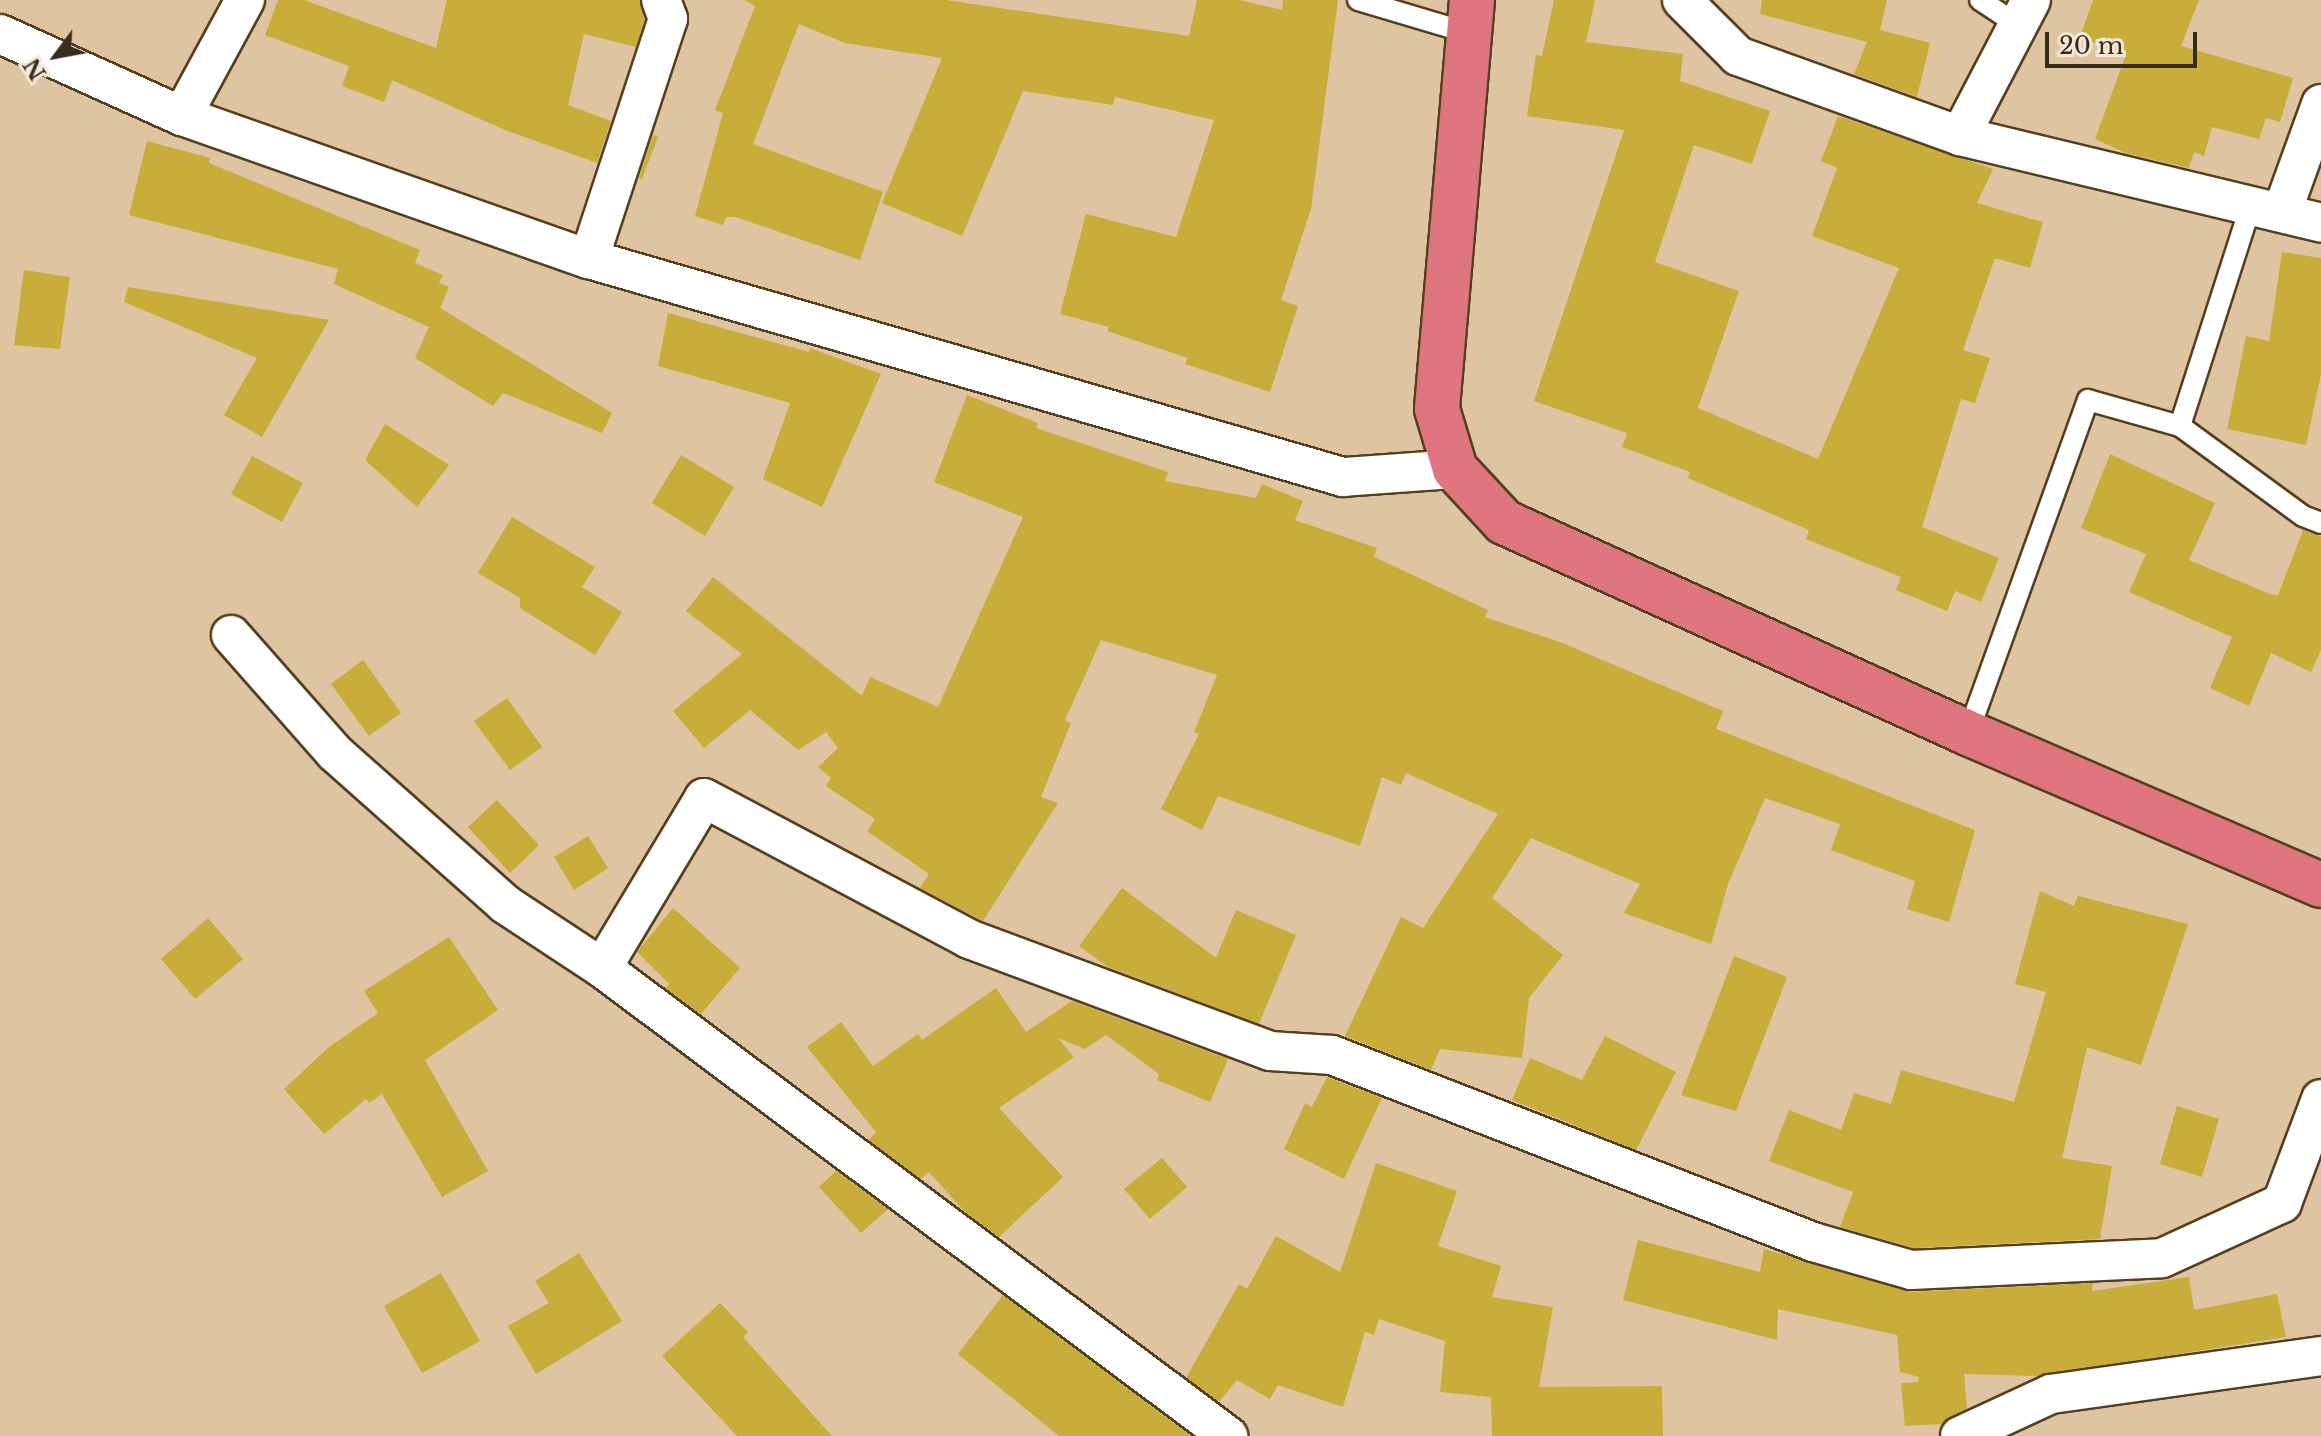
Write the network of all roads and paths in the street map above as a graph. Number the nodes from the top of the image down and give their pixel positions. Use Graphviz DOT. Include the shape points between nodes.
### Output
graph roads {
  1 [pos="245,0"];
  2 [pos="661,0"];
  3 [pos="1358,0"];
  4 [pos="1682,0"];
  5 [pos="1980,0"];
  6 [pos="2025,13"];
  7 [pos="1470,17"];
  8 [pos="0,34"];
  9 [pos="2321,104"];
  10 [pos="182,116"];
  11 [pos="1960,136"];
  12 [pos="2267,208"];
  13 [pos="2321,223"];
  14 [pos="589,259"];
  15 [pos="2180,426"];
  16 [pos="1455,469"];
  17 [pos="2321,523"];
  18 [pos="231,635"];
  19 [pos="1968,733"];
  20 [pos="2321,885"];
  21 [pos="602,968"];
  22 [pos="2321,1099"];
  23 [pos="2321,1356"];
  24 [pos="1228,1436"];
  25 [pos="1960,1436"];
  1 -- 10 [label="street"];
  2 -- 14 [label="street" via="668,19"];
  3 -- 7 [label="lane"];
  4 -- 11 [label="street" via="1738,56"];
  5 -- 6 [label="lane"];
  6 -- 11 [label="street"];
  7 -- 16 [label="highway" via="1437,409"];
  8 -- 10 [label="street"];
  9 -- 12 [label="street"];
  10 -- 14 [label="street"];
  11 -- 12 [label="street"];
  12 -- 13 [label="street"];
  12 -- 15 [label="lane"];
  14 -- 16 [label="street" via="1343,477"];
  15 -- 17 [label="lane" via="2303,516"];
  15 -- 19 [label="lane" via="2088,400"];
  16 -- 19 [label="highway" via="1504,522"];
  18 -- 21 [label="street" via="335,753 505,904"];
  19 -- 20 [label="highway"];
  21 -- 22 [label="street" via="704,798 969,939 1270,1051 1332,1055 1813,1242 1911,1270 2162,1258 2282,1203"];
  21 -- 24 [label="street"];
  23 -- 25 [label="street" via="2051,1394"];
}
